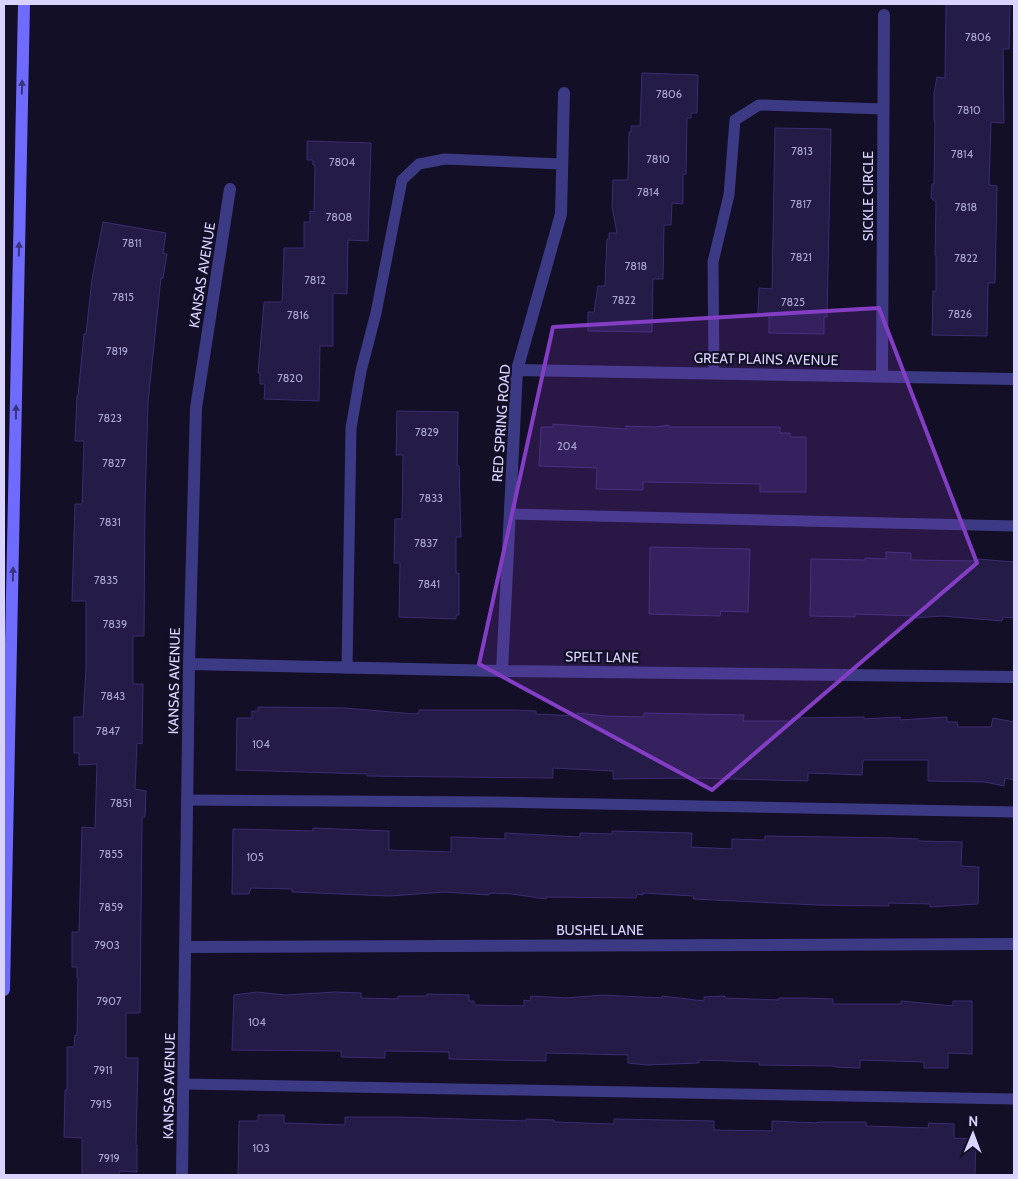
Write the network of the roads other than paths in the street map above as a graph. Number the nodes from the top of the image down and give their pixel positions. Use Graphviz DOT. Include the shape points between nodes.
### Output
graph roads {
  1 [pos="24,4"];
  2 [pos="884,15"];
  3 [pos="564,93"];
  4 [pos="883,109"];
  5 [pos="562,164"];
  6 [pos="230,189"];
  7 [pos="517,370"];
  8 [pos="714,373"];
  9 [pos="882,376"];
  10 [pos="1014,379"];
  11 [pos="510,514"];
  12 [pos="1014,526"];
  13 [pos="189,664"];
  14 [pos="347,668"];
  15 [pos="502,671"];
  16 [pos="1014,677"];
  17 [pos="188,800"];
  18 [pos="1014,812"];
  19 [pos="1014,944"];
  20 [pos="185,947"];
  21 [pos="4,990"];
  22 [pos="184,1084"];
  23 [pos="1014,1099"];
  24 [pos="182,1175"];
  21 -- 1 [label="main road, one-way"];
  2 -- 4 [label="street, SICKLE CIRCLE"];
  3 -- 5 [label="street, RED SPRING ROAD"];
  4 -- 8 [label="lane" via="759,105 735,120 728,195 714,262"];
  4 -- 9 [label="street, SICKLE CIRCLE"];
  5 -- 7 [label="street, RED SPRING ROAD" via="561,214"];
  5 -- 14 [label="lane" via="445,159 419,164 402,180 351,428"];
  6 -- 13 [label="street, KANSAS AVENUE" via="196,408"];
  7 -- 8 [label="street, GREAT PLAINS AVENUE"];
  7 -- 11 [label="street, RED SPRING ROAD"];
  8 -- 9 [label="street, GREAT PLAINS AVENUE"];
  9 -- 10 [label="street, GREAT PLAINS AVENUE"];
  11 -- 12 [label="lane"];
  11 -- 15 [label="street, RED SPRING ROAD"];
  13 -- 14 [label="street, SPELT LANE"];
  13 -- 17 [label="street, KANSAS AVENUE"];
  14 -- 15 [label="street, SPELT LANE"];
  15 -- 16 [label="street, SPELT LANE"];
  17 -- 18 [label="lane"];
  17 -- 20 [label="street, KANSAS AVENUE"];
  19 -- 20 [label="street, BUSHEL LANE"];
  20 -- 22 [label="street, KANSAS AVENUE"];
  22 -- 23 [label="lane"];
  22 -- 24 [label="street, KANSAS AVENUE"];
}
